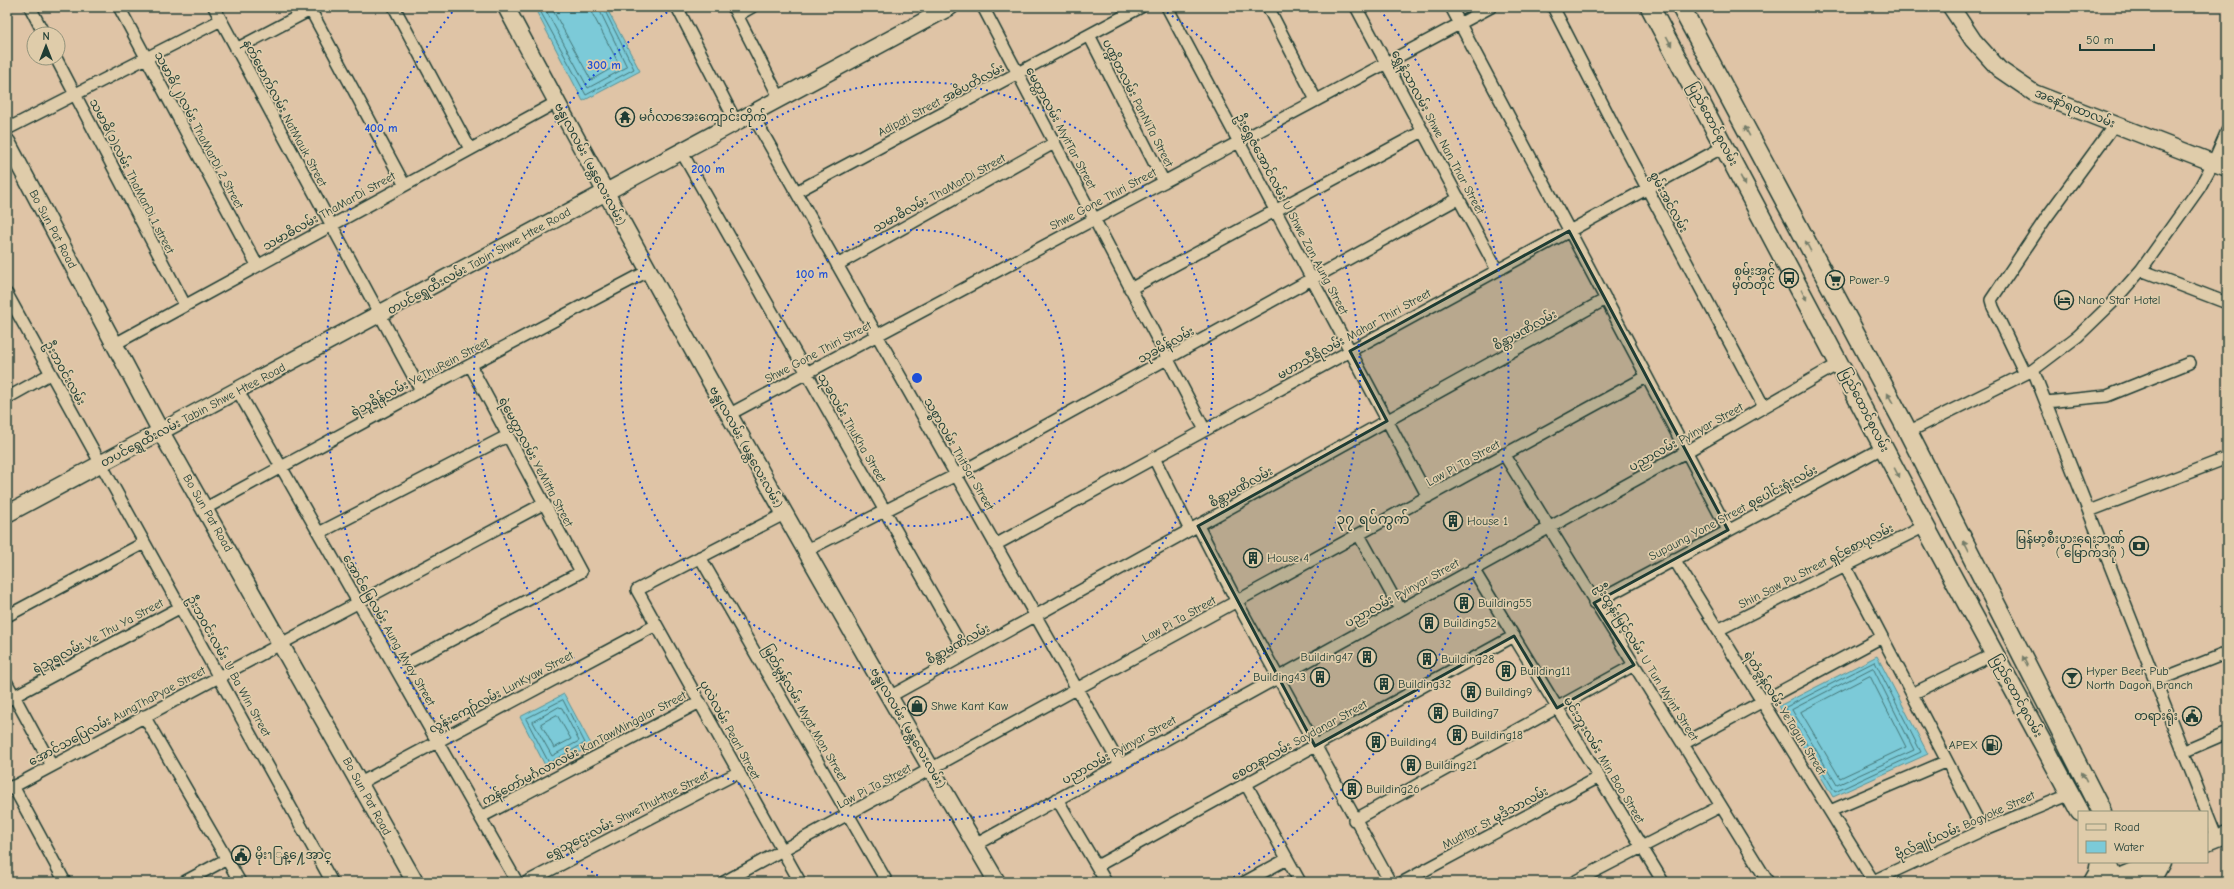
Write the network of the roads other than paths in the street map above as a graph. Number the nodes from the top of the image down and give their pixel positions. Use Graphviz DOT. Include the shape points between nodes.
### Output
graph roads {
  1 [pos="30,7"];
  2 [pos="119,7"];
  3 [pos="214,7"];
  4 [pos="394,7"];
  5 [pos="506,7"];
  6 [pos="677,7"];
  7 [pos="752,7"];
  8 [pos="950,7"];
  9 [pos="983,7"];
  10 [pos="1141,7"];
  11 [pos="1167,7"];
  12 [pos="1268,7"];
  13 [pos="1356,7"];
  14 [pos="1451,7"];
  15 [pos="1491,7"];
  16 [pos="1553,7"];
  17 [pos="1650,7"];
  18 [pos="1681,7"];
  19 [pos="1951,7"];
  20 [pos="312,8"];
  21 [pos="736,11"];
  22 [pos="220,20"];
  23 [pos="1460,24"];
  24 [pos="40,26"];
  25 [pos="1089,35"];
  26 [pos="236,49"];
  27 [pos="146,58"];
  28 [pos="1386,63"];
  29 [pos="60,66"];
  30 [pos="1018,73"];
  31 [pos="75,94"];
  32 [pos="780,99"];
  33 [pos="1316,100"];
  34 [pos="557,102"];
  35 [pos="752,114"];
  36 [pos="736,122"];
  37 [pos="2115,124"];
  38 [pos="7,129"];
  39 [pos="2227,131"];
  40 [pos="1423,132"];
  41 [pos="7,142"];
  42 [pos="1239,142"];
  43 [pos="1054,143"];
  44 [pos="1724,146"];
  45 [pos="470,149"];
  46 [pos="681,151"];
  47 [pos="2220,166"];
  48 [pos="1164,182"];
  49 [pos="404,184"];
  50 [pos="1647,188"];
  51 [pos="605,192"];
  52 [pos="796,192"];
  53 [pos="1459,198"];
  54 [pos="1276,211"];
  55 [pos="1094,219"];
  56 [pos="330,224"];
  57 [pos="1569,231"];
  58 [pos="257,265"];
  59 [pos="837,265"];
  60 [pos="1498,270"];
  61 [pos="2141,270"];
  62 [pos="648,271"];
  63 [pos="1312,279"];
  64 [pos="1130,289"];
  65 [pos="7,294"];
  66 [pos="1606,300"];
  67 [pos="2227,303"];
  68 [pos="185,305"];
  69 [pos="379,315"];
  70 [pos="1850,326"];
  71 [pos="877,335"];
  72 [pos="1828,338"];
  73 [pos="114,344"];
  74 [pos="1350,351"];
  75 [pos="1167,360"];
  76 [pos="1840,363"];
  77 [pos="2189,363"];
  78 [pos="470,365"];
  79 [pos="2029,372"];
  80 [pos="806,373"];
  81 [pos="50,374"];
  82 [pos="1646,377"];
  83 [pos="238,391"];
  84 [pos="422,391"];
  85 [pos="7,398"];
  86 [pos="2046,402"];
  87 [pos="1764,407"];
  88 [pos="728,415"];
  89 [pos="1387,421"];
  90 [pos="1205,430"];
  91 [pos="161,432"];
  92 [pos="1908,432"];
  93 [pos="507,436"];
  94 [pos="1884,448"];
  95 [pos="1686,452"];
  96 [pos="1504,454"];
  97 [pos="1154,458"];
  98 [pos="2227,458"];
  99 [pos="100,464"];
  100 [pos="281,466"];
  101 [pos="956,475"];
  102 [pos="1428,497"];
  103 [pos="543,504"];
  104 [pos="206,508"];
  105 [pos="885,511"];
  106 [pos="2089,511"];
  107 [pos="7,514"];
  108 [pos="784,514"];
  109 [pos="1926,526"];
  110 [pos="1549,527"];
  111 [pos="1194,528"];
  112 [pos="1728,530"];
  113 [pos="319,533"];
  114 [pos="1359,535"];
  115 [pos="144,543"];
  116 [pos="995,545"];
  117 [pos="805,551"];
  118 [pos="700,557"];
  119 [pos="1674,559"];
  120 [pos="1845,566"];
  121 [pos="1473,569"];
  122 [pos="1237,602"];
  123 [pos="359,603"];
  124 [pos="1594,603"];
  125 [pos="181,607"];
  126 [pos="1400,609"];
  127 [pos="7,616"];
  128 [pos="1035,616"];
  129 [pos="656,625"];
  130 [pos="1718,630"];
  131 [pos="1514,636"];
  132 [pos="1882,636"];
  133 [pos="282,644"];
  134 [pos="2227,653"];
  135 [pos="966,654"];
  136 [pos="1994,654"];
  137 [pos="1634,665"];
  138 [pos="396,669"];
  139 [pos="220,677"];
  140 [pos="1278,677"];
  141 [pos="2156,681"];
  142 [pos="7,683"];
  143 [pos="1077,690"];
  144 [pos="1912,694"];
  145 [pos="890,697"];
  146 [pos="10,698"];
  147 [pos="1762,701"];
  148 [pos="700,702"];
  149 [pos="1557,708"];
  150 [pos="144,716"];
  151 [pos="2227,733"];
  152 [pos="437,740"];
  153 [pos="1683,744"];
  154 [pos="1315,746"];
  155 [pos="2183,752"];
  156 [pos="1947,761"];
  157 [pos="1120,765"];
  158 [pos="52,766"];
  159 [pos="932,770"];
  160 [pos="739,772"];
  161 [pos="1599,776"];
  162 [pos="360,783"];
  163 [pos="1246,784"];
  164 [pos="10,788"];
  165 [pos="2071,794"];
  166 [pos="1058,799"];
  167 [pos="1721,806"];
  168 [pos="1830,811"];
  169 [pos="2080,811"];
  170 [pos="2101,811"];
  171 [pos="2207,811"];
  172 [pos="849,815"];
  173 [pos="2208,815"];
  174 [pos="480,817"];
  175 [pos="1354,820"];
  176 [pos="1983,830"];
  177 [pos="2217,838"];
  178 [pos="975,845"];
  179 [pos="1642,848"];
  180 [pos="782,850"];
  181 [pos="227,859"];
  182 [pos="1287,859"];
  183 [pos="2100,863"];
  184 [pos="2107,863"];
  185 [pos="2155,863"];
  186 [pos="2160,863"];
  187 [pos="1097,866"];
  188 [pos="2133,872"];
  189 [pos="1872,881"];
  190 [pos="2114,881"];
  191 [pos="65,882"];
  192 [pos="184,882"];
  193 [pos="240,882"];
  194 [pos="332,882"];
  195 [pos="415,882"];
  196 [pos="517,882"];
  197 [pos="527,882"];
  198 [pos="724,882"];
  199 [pos="800,882"];
  200 [pos="887,882"];
  201 [pos="997,882"];
  202 [pos="1106,882"];
  203 [pos="1245,882"];
  204 [pos="1300,882"];
  205 [pos="1390,882"];
  206 [pos="1403,882"];
  207 [pos="1574,882"];
  208 [pos="1663,882"];
  209 [pos="1768,882"];
  210 [pos="2093,882"];
  211 [pos="2150,882"];
  1 -- 24 [label="street"];
  2 -- 27 [label="street, သမာဓိ(၂)လမ်း ThaMarDi 2 Street"];
  3 -- 22 [label="street, နတ်မောက်လမ်း NatMauk Street"];
  4 -- 45 [label="street"];
  5 -- 34 [label="street, ဗန္ဓုလလမ်း (မန္တလေးလမ်း)"];
  6 -- 36 [label="street"];
  7 -- 21 [label="street"];
  8 -- 32 [label="street, တပင်ရွှေထီးလမ်း Tabin Shwe Htee Road"];
  9 -- 30 [label="street, မေတ္တာလမ်း MyitTar Street"];
  10 -- 25 [label="street, Adipati Street အဓိပတိလမ်း"];
  11 -- 42 [label="street, ဦးရွှေဇံအောင်လမ်း U Shwe Zan Aung Street"];
  12 -- 33 [label="street"];
  13 -- 28 [label="street, ရွှေနံသာလမ်း Shwe Nan Thar Street"];
  14 -- 23 [label="street"];
  15 -- 23 [label="street, Shwe Gone Thiri Street"];
  16 -- 50 [label="street, စွမ်းအင်လမ်း"];
  17 -- 44 [label="main road, ပြည်ထောင်စုလမ်း, one-way"];
  70 -- 18 [label="main road, ပြည်ထောင်စုလမ်း, one-way"];
  19 -- 37 [label="street, အနော်ရထာလမ်း" via="1972,40 1999,68 2034,93"];
  20 -- 26 [label="street"];
  20 -- 49 [label="street"];
  21 -- 32 [label="street"];
  22 -- 26 [label="street, နတ်မောက်လမ်း NatMauk Street"];
  22 -- 27 [label="street"];
  23 -- 28 [label="street, Shwe Gone Thiri Street"];
  23 -- 57 [label="street"];
  25 -- 30 [label="street, Adipati Street အဓိပတိလမ်း"];
  25 -- 48 [label="street, ပဏ္ဍိတလမ်း PanNiTa Street"];
  26 -- 56 [label="street, နတ်မောက်လမ်း NatMauk Street"];
  27 -- 31 [label="street"];
  27 -- 58 [label="street, သမာဓိ(၂)လမ်း ThaMarDi 2 Street"];
  28 -- 33 [label="street, Shwe Gone Thiri Street"];
  28 -- 40 [label="street, ရွှေနံသာလမ်း Shwe Nan Thar Street"];
  29 -- 31 [label="street, သမာဓိ(၁)လမ်း ThaMarDi 1 street"];
  30 -- 43 [label="street, မေတ္တာလမ်း MyitTar Street"];
  30 -- 52 [label="street, Adipati Street အဓိပတိလမ်း"];
  31 -- 38 [label="street"];
  31 -- 68 [label="street, သမာဓိ(၁)လမ်း ThaMarDi 1 street"];
  32 -- 35 [label="street, တပင်ရွှေထီးလမ်း Tabin Shwe Htee Road"];
  33 -- 42 [label="street, Shwe Gone Thiri Street"];
  34 -- 45 [label="street, သမာဓိလမ်း ThaMarDi Street"];
  34 -- 51 [label="street, ဗန္ဓုလလမ်း (မန္တလေးလမ်း)"];
  35 -- 36 [label="street, တပင်ရွှေထီးလမ်း Tabin Shwe Htee Road"];
  35 -- 52 [label="street, သစ္စာလမ်း ThitSar Street"];
  36 -- 46 [label="street, တပင်ရွှေထီးလမ်း Tabin Shwe Htee Road"];
  37 -- 47 [label="street, အနော်ရထာလမ်း"];
  37 -- 79 [label="street" via="2046,218 1991,300"];
  39 -- 47 [label="street"];
  40 -- 53 [label="street, ရွှေနံသာလမ်း Shwe Nan Thar Street"];
  40 -- 54 [label="street"];
  41 -- 73 [label="street, Bo Sun Pat Road"];
  42 -- 48 [label="street, Shwe Gone Thiri Street"];
  42 -- 54 [label="street, ဦးရွှေဇံအောင်လမ်း U Shwe Zan Aung Street"];
  43 -- 55 [label="street, မေတ္တာလမ်း MyitTar Street"];
  43 -- 59 [label="street, သမာဓိလမ်း ThaMarDi Street"];
  44 -- 50 [label="street, မဟာသီရိလမ်း Mahar Thiri Street"];
  44 -- 72 [label="main road, ပြည်ထောင်စုလမ်း, one-way"];
  45 -- 49 [label="street, သမာဓိလမ်း ThaMarDi Street"];
  46 -- 51 [label="street, တပင်ရွှေထီးလမ်း Tabin Shwe Htee Road"];
  46 -- 80 [label="street, သုခလမ်း ThuKha Street"];
  47 -- 61 [label="street" via="2200,187"];
  48 -- 55 [label="street, Shwe Gone Thiri Street"];
  49 -- 56 [label="street, သမာဓိလမ်း ThaMarDi Street"];
  50 -- 57 [label="street, မဟာသီရိလမ်း Mahar Thiri Street"];
  50 -- 87 [label="street, စွမ်းအင်လမ်း"];
  51 -- 62 [label="street, ဗန္ဓုလလမ်း (မန္တလေးလမ်း)"];
  51 -- 69 [label="street, တပင်ရွှေထီးလမ်း Tabin Shwe Htee Road"];
  52 -- 59 [label="street, သစ္စာလမ်း ThitSar Street"];
  53 -- 60 [label="street, ရွှေနံသာလမ်း Shwe Nan Thar Street"];
  53 -- 63 [label="street, သုခမိန်လမ်း"];
  54 -- 63 [label="street, ဦးရွှေဇံအောင်လမ်း U Shwe Zan Aung Street"];
  54 -- 64 [label="street"];
  55 -- 64 [label="street, မေတ္တာလမ်း MyitTar Street"];
  55 -- 71 [label="street, Shwe Gone Thiri Street"];
  56 -- 58 [label="street, သမာဓိလမ်း ThaMarDi Street"];
  56 -- 69 [label="street, နတ်မောက်လမ်း NatMauk Street"];
  57 -- 60 [label="street, မဟာသီရိလမ်း Mahar Thiri Street"];
  57 -- 66 [label="street"];
  58 -- 68 [label="street, သမာဓိလမ်း ThaMarDi Street"];
  59 -- 71 [label="street, သစ္စာလမ်း ThitSar Street"];
  60 -- 74 [label="street, မဟာသီရိလမ်း Mahar Thiri Street"];
  61 -- 67 [label="street"];
  61 -- 79 [label="street" via="2078,336"];
  62 -- 78 [label="street, ရဲသူရိန်လမ်း YeThuRein Street"];
  62 -- 88 [label="street, ဗန္ဓုလလမ်း (မန္တလေးလမ်း)"];
  63 -- 74 [label="street, ဦးရွှေဇံအောင်လမ်း U Shwe Zan Aung Street"];
  63 -- 75 [label="street, သုခမိန်လမ်း"];
  64 -- 75 [label="street, မေတ္တာလမ်း MyitTar Street"];
  65 -- 81 [label="street, ဦးဘဝင်းလမ်း"];
  66 -- 82 [label="street"];
  66 -- 89 [label="street, စိန္တာမဏိလမ်း"];
  68 -- 73 [label="street, သမာဓိလမ်း ThaMarDi Street"];
  69 -- 83 [label="street, တပင်ရွှေထီးလမ်း Tabin Shwe Htee Road"];
  69 -- 84 [label="street, နတ်မောက်လမ်း NatMauk Street"];
  70 -- 72 [label="main road"];
  92 -- 70 [label="main road, ပြည်ထောင်စုလမ်း, one-way"];
  71 -- 80 [label="street, Shwe Gone Thiri Street"];
  71 -- 101 [label="street, သစ္စာလမ်း ThitSar Street"];
  72 -- 76 [label="main road, ပြည်ထောင်စုလမ်း"];
  73 -- 91 [label="street, Bo Sun Pat Road"];
  74 -- 89 [label="street, ဦးရွှေဇံအောင်လမ်း U Shwe Zan Aung Street"];
  74 -- 90 [label="street, မဟာသီရိလမ်း Mahar Thiri Street"];
  75 -- 90 [label="street, မေတ္တာလမ်း MyitTar Street"];
  75 -- 101 [label="street, သုခမိန်လမ်း"];
  76 -- 87 [label="street, ပညာလမ်း Pyinyar Street"];
  76 -- 94 [label="main road, ပြည်ထောင်စုလမ်း"];
  77 -- 86 [label="street" via="2107,396"];
  78 -- 84 [label="street, ရဲသူရိန်လမ်း YeThuRein Street"];
  78 -- 93 [label="street, ရဲမေတ္တာလမ်း YeMitta Street"];
  79 -- 86 [label="street"];
  79 -- 92 [label="street"];
  80 -- 88 [label="street, Shwe Gone Thiri Street"];
  80 -- 105 [label="street, သုခလမ်း ThuKha Street"];
  81 -- 85 [label="street"];
  81 -- 99 [label="street, ဦးဘဝင်းလမ်း"];
  82 -- 95 [label="street"];
  82 -- 96 [label="street, Law Pi Ta Street"];
  83 -- 91 [label="street, တပင်ရွှေထီးလမ်း Tabin Shwe Htee Road"];
  83 -- 100 [label="street, အောင်မြေလမ်း Aung Myay Street"];
  84 -- 100 [label="street, ရဲသူရိန်လမ်း YeThuRein Street"];
  86 -- 106 [label="street"];
  87 -- 95 [label="street, ပညာလမ်း Pyinyar Street"];
  88 -- 108 [label="street, ဗန္ဓုလလမ်း (မန္တလေးလမ်း)"];
  89 -- 102 [label="street, ဦးရွှေဇံအောင်လမ်း U Shwe Zan Aung Street"];
  89 -- 111 [label="street, စိန္တာမဏိလမ်း"];
  90 -- 97 [label="street, မဟာသီရိလမ်း Mahar Thiri Street"];
  91 -- 99 [label="street, တပင်ရွှေထီးလမ်း Tabin Shwe Htee Road"];
  91 -- 104 [label="street, Bo Sun Pat Road"];
  170 -- 92 [label="main road, ပြည်ထောင်စုလမ်း, one-way"];
  93 -- 103 [label="street, ရဲမေတ္တာလမ်း YeMitta Street"];
  93 -- 113 [label="street"];
  94 -- 109 [label="main road, ပြည်ထောင်စုလမ်း, one-way"];
  94 -- 112 [label="street, Supaung Yone Street စုပေါင်းရုံးလမ်း"];
  95 -- 110 [label="street, ပညာလမ်း Pyinyar Street"];
  95 -- 112 [label="street"];
  96 -- 102 [label="street, Law Pi Ta Street"];
  96 -- 110 [label="street, ဦးထွန်းမြင့်လမ်း U Tun Myint Street"];
  97 -- 111 [label="street"];
  97 -- 116 [label="street, မဟာသီရိလမ်း Mahar Thiri Street"];
  98 -- 106 [label="street"];
  99 -- 107 [label="street, တပင်ရွှေထီးလမ်း Tabin Shwe Htee Road"];
  99 -- 115 [label="street, ဦးဘဝင်းလမ်း U Ba Win Street"];
  100 -- 104 [label="street, ရဲသူရိန်လမ်း YeThuRein Street"];
  100 -- 113 [label="street, အောင်မြေလမ်း Aung Myay Street"];
  101 -- 105 [label="street, သုခမိန်လမ်း"];
  101 -- 116 [label="street, သစ္စာလမ်း ThitSar Street"];
  102 -- 114 [label="street, Law Pi Ta Street"];
  103 -- 123 [label="street, အောင်သပြေလမ်း AungThaPyae Street"];
  103 -- 138 [label="street, ရဲမေတ္တာလမ်း YeMitta Street" via="581,572"];
  104 -- 133 [label="street, Bo Sun Pat Road"];
  105 -- 117 [label="street, သုခမိန်လမ်း"];
  105 -- 135 [label="street, သုခလမ်း ThuKha Street"];
  106 -- 141 [label="street"];
  108 -- 117 [label="street, ဗန္ဓုလလမ်း (မန္တလေးလမ်း)"];
  108 -- 118 [label="street"];
  109 -- 120 [label="street, Shin Saw Pu Street ရှင်စောပုလမ်း"];
  109 -- 136 [label="main road, ပြည်ထောင်စုလမ်း"];
  110 -- 121 [label="street, ပညာလမ်း Pyinyar Street"];
  110 -- 124 [label="street, ဦးထွန်းမြင့်လမ်း U Tun Myint Street"];
  111 -- 122 [label="street"];
  111 -- 128 [label="street, စိန္တာမဏိလမ်း"];
  112 -- 119 [label="street, Supaung Yone Street စုပေါင်းရုံးလမ်း"];
  113 -- 123 [label="street, အောင်မြေလမ်း Aung Myay Street"];
  114 -- 122 [label="street, Law Pi Ta Street"];
  114 -- 126 [label="street"];
  115 -- 125 [label="street, ဦးဘဝင်းလမ်း U Ba Win Street"];
  115 -- 127 [label="street"];
  116 -- 128 [label="street, သစ္စာလမ်း ThitSar Street"];
  117 -- 145 [label="street, ဗန္ဓုလလမ်း (မန္တလေးလမ်း)"];
  118 -- 129 [label="street, ပုလဲလမ်း Pearl Street" via="637,590"];
  118 -- 172 [label="street, မြတ်မွန်လမ်း Myat Mon Street"];
  119 -- 124 [label="street, Supaung Yone Street စုပေါင်းရုံးလမ်း"];
  119 -- 130 [label="street, ရဲတံခွန်လမ်း YeTagun Street"];
  120 -- 130 [label="street, Shin Saw Pu Street ရှင်စောပုလမ်း"];
  120 -- 132 [label="street"];
  121 -- 126 [label="street, ပညာလမ်း Pyinyar Street"];
  121 -- 131 [label="street, မင်းဘူးလမ်း Min Boo Street"];
  122 -- 140 [label="street"];
  122 -- 143 [label="street, Law Pi Ta Street"];
  123 -- 133 [label="street, အောင်သပြေလမ်း AungThaPyae Street"];
  123 -- 138 [label="street, အောင်မြေလမ်း Aung Myay Street"];
  124 -- 137 [label="street, ဦးထွန်းမြင့်လမ်း U Tun Myint Street"];
  125 -- 139 [label="street, ဦးဘဝင်းလမ်း U Ba Win Street"];
  125 -- 146 [label="street, ရဲသူရလမ်း Ye Thu Ya Street"];
  126 -- 140 [label="street, ပညာလမ်း Pyinyar Street"];
  128 -- 135 [label="street, စိန္တာမဏိလမ်း"];
  128 -- 143 [label="street, သစ္စာလမ်း ThitSar Street"];
  129 -- 148 [label="street, ပုလဲလမ်း Pearl Street"];
  129 -- 152 [label="street, လွန်းကျော်လမ်း LunKyaw Street"];
  130 -- 147 [label="street, ရဲတံခွန်လမ်း YeTagun Street"];
  131 -- 149 [label="street, မင်းဘူးလမ်း Min Boo Street"];
  131 -- 154 [label="street, စေတနာလမ်း Saydanar Street"];
  132 -- 144 [label="street"];
  132 -- 147 [label="street"];
  133 -- 139 [label="street, အောင်သပြေလမ်း AungThaPyae Street"];
  133 -- 162 [label="street, Bo Sun Pat Road"];
  134 -- 141 [label="street"];
  135 -- 145 [label="street, စိန္တာမဏိလမ်း"];
  136 -- 144 [label="street"];
  136 -- 165 [label="main road, ပြည်ထောင်စုလမ်း"];
  137 -- 149 [label="street"];
  137 -- 153 [label="street, ဦးထွန်းမြင့်လမ်း U Tun Myint Street"];
  138 -- 152 [label="street, အောင်မြေလမ်း Aung Myay Street"];
  139 -- 150 [label="street, အောင်သပြေလမ်း AungThaPyae Street"];
  139 -- 194 [label="street, ဦးဘဝင်းလမ်း U Ba Win Street"];
  140 -- 154 [label="street"];
  140 -- 157 [label="street, ပညာလမ်း Pyinyar Street"];
  141 -- 155 [label="street"];
  142 -- 146 [label="street"];
  143 -- 157 [label="street, သစ္စာလမ်း ThitSar Street"];
  143 -- 159 [label="street, Law Pi Ta Street"];
  144 -- 156 [label="street"];
  145 -- 159 [label="street, ဗန္ဓုလလမ်း (မန္တလေးလမ်း)"];
  146 -- 158 [label="street"];
  147 -- 153 [label="street"];
  147 -- 168 [label="street, ရဲတံခွန်လမ်း YeTagun Street"];
  148 -- 160 [label="street, ပုလဲလမ်း Pearl Street"];
  148 -- 174 [label="street, ကန်တော်မင်္ဂလာလမ်း KanTawMingalar Street"];
  149 -- 161 [label="street, မင်းဘူးလမ်း Min Boo Street"];
  149 -- 175 [label="street"];
  150 -- 158 [label="street, အောင်သပြေလမ်း AungThaPyae Street"];
  150 -- 181 [label="street"];
  151 -- 155 [label="street"];
  152 -- 162 [label="street, လွန်းကျော်လမ်း LunKyaw Street"];
  152 -- 174 [label="street, အောင်မြေလမ်း Aung Myay Street"];
  153 -- 167 [label="street, ဦးထွန်းမြင့်လမ်း U Tun Myint Street"];
  154 -- 163 [label="street, စေတနာလမ်း Saydanar Street"];
  154 -- 175 [label="street"];
  155 -- 171 [label="street"];
  156 -- 168 [label="street"];
  156 -- 176 [label="street"];
  157 -- 166 [label="street, ပညာလမ်း Pyinyar Street"];
  158 -- 164 [label="street, အောင်သပြေလမ်း AungThaPyae Street"];
  159 -- 172 [label="street, Law Pi Ta Street"];
  159 -- 178 [label="street, ဗန္ဓုလလမ်း (မန္တလေးလမ်း)"];
  160 -- 180 [label="street, ပုလဲလမ်း Pearl Street"];
  160 -- 197 [label="street, ရွှေသူဌေးလမ်း ShweThuHtae Street"];
  161 -- 179 [label="street, မင်းဘူးလမ်း Min Boo Street"];
  161 -- 206 [label="street, Muditar St မုဒိသာလမ်း"];
  162 -- 195 [label="street, Bo Sun Pat Road"];
  163 -- 182 [label="street"];
  163 -- 187 [label="street, စေတနာလမ်း Saydanar Street"];
  164 -- 191 [label="street"];
  165 -- 169 [label="main road, ပြည်ထောင်စုလမ်း"];
  165 -- 176 [label="street, ဗိုလ်ချုပ်လမ်း Bogyoke Street"];
  166 -- 178 [label="street, ပညာလမ်း Pyinyar Street"];
  166 -- 187 [label="street"];
  167 -- 179 [label="street"];
  167 -- 209 [label="street, ဦးထွန်းမြင့်လမ်း U Tun Myint Street"];
  168 -- 189 [label="street, ရဲတံခွန်လမ်း YeTagun Street"];
  172 -- 180 [label="street, Law Pi Ta Street"];
  172 -- 200 [label="street, မြတ်မွန်လမ်း Myat Mon Street"];
  173 -- 177 [label="street"];
  174 -- 196 [label="street, အောင်မြေလမ်း Aung Myay Street"];
  175 -- 205 [label="street"];
  176 -- 189 [label="street, ဗိုလ်ချုပ်လမ်း Bogyoke Street"];
  178 -- 201 [label="street, ဗန္ဓုလလမ်း (မန္တလေးလမ်း)"];
  179 -- 207 [label="street"];
  179 -- 208 [label="street, မင်းဘူးလမ်း Min Boo Street"];
  180 -- 198 [label="street, Law Pi Ta Street"];
  180 -- 199 [label="street, ပုလဲလမ်း Pearl Street"];
  181 -- 192 [label="street"];
  181 -- 193 [label="street"];
  182 -- 203 [label="street"];
  182 -- 204 [label="street"];
  183 -- 210 [label="main road"];
  184 -- 190 [label="main road"];
  185 -- 188 [label="street"];
  186 -- 211 [label="main road"];
  187 -- 202 [label="street"];
  188 -- 190 [label="main road"];
}
